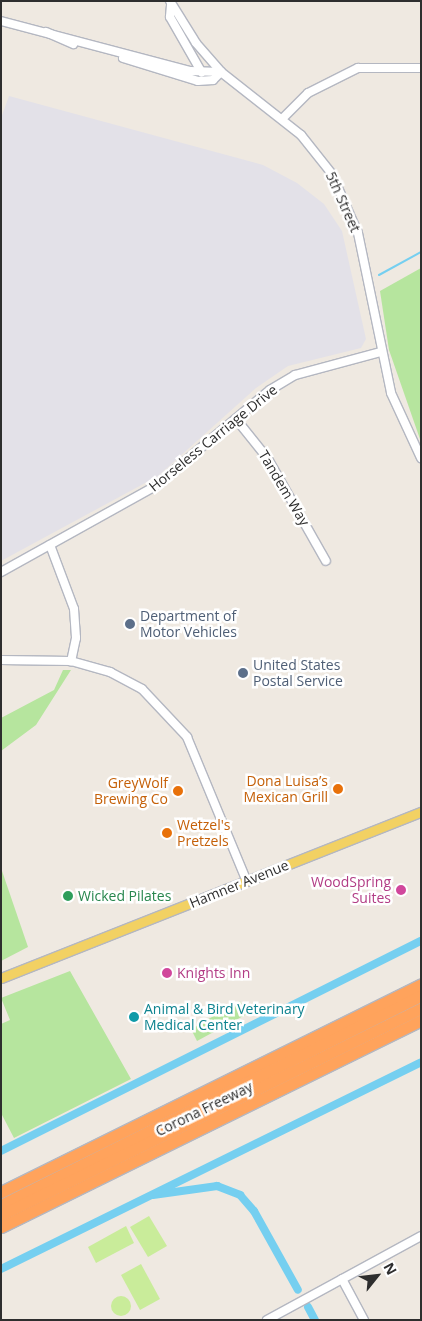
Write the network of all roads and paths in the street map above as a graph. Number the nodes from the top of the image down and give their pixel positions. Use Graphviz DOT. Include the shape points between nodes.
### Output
graph roads {
  1 [pos="170,2"];
  2 [pos="1,22"];
  3 [pos="46,32"];
  4 [pos="421,68"];
  5 [pos="221,72"];
  6 [pos="202,73"];
  7 [pos="283,118"];
  8 [pos="380,352"];
  9 [pos="236,419"];
  10 [pos="421,458"];
  11 [pos="50,545"];
  12 [pos="326,561"];
  13 [pos="1,572"];
  14 [pos="1,660"];
  15 [pos="71,661"];
  16 [pos="421,812"];
  17 [pos="247,882"];
  18 [pos="1,978"];
  19 [pos="421,984"];
  20 [pos="421,996"];
  21 [pos="421,1008"];
  22 [pos="421,1020"];
  23 [pos="297,1063"];
  24 [pos="230,1080"];
  25 [pos="243,1107"];
  26 [pos="1,1192"];
  27 [pos="1,1205"];
  28 [pos="1,1214"];
  29 [pos="1,1227"];
  30 [pos="421,1236"];
  31 [pos="342,1279"];
  32 [pos="267,1320"];
  33 [pos="364,1320"];
  1 -- 5 [label="street, 5th Street"];
  1 -- 6 [label="street" via="170,17"];
  2 -- 3 [label="street"];
  3 -- 5 [label="street" via="198,81 213,80"];
  3 -- 6 [label="street"];
  4 -- 7 [label="street" via="358,68 308,93"];
  5 -- 6 [label="street"];
  5 -- 7 [label="street, 5th Street"];
  7 -- 8 [label="street, 5th Street" via="318,154 352,215 367,272"];
  8 -- 9 [label="street, Horseless Carriage Drive" via="295,375"];
  8 -- 10 [label="street, 5th Street" via="391,393"];
  9 -- 11 [label="street, Horseless Carriage Drive" via="155,487"];
  9 -- 12 [label="street, Tandem Way" via="268,459"];
  11 -- 13 [label="street, Horseless Carriage Drive"];
  11 -- 15 [label="street" via="74,610 76,638"];
  14 -- 15 [label="street"];
  15 -- 17 [label="street" via="110,672 142,689 187,736"];
  16 -- 17 [label="main road, Hamner Avenue"];
  17 -- 18 [label="main road, Hamner Avenue"];
  19 -- 24 [label="highway, Corona Freeway"];
  20 -- 23 [label="highway"];
  21 -- 23 [label="highway"];
  22 -- 25 [label="highway, Corona Freeway"];
  23 -- 24 [label="highway"];
  23 -- 25 [label="highway"];
  23 -- 27 [label="highway"];
  23 -- 28 [label="highway"];
  24 -- 26 [label="highway, Corona Freeway"];
  25 -- 29 [label="highway, Corona Freeway"];
  30 -- 31 [label="street"];
  31 -- 32 [label="street"];
  31 -- 33 [label="street"];
}
